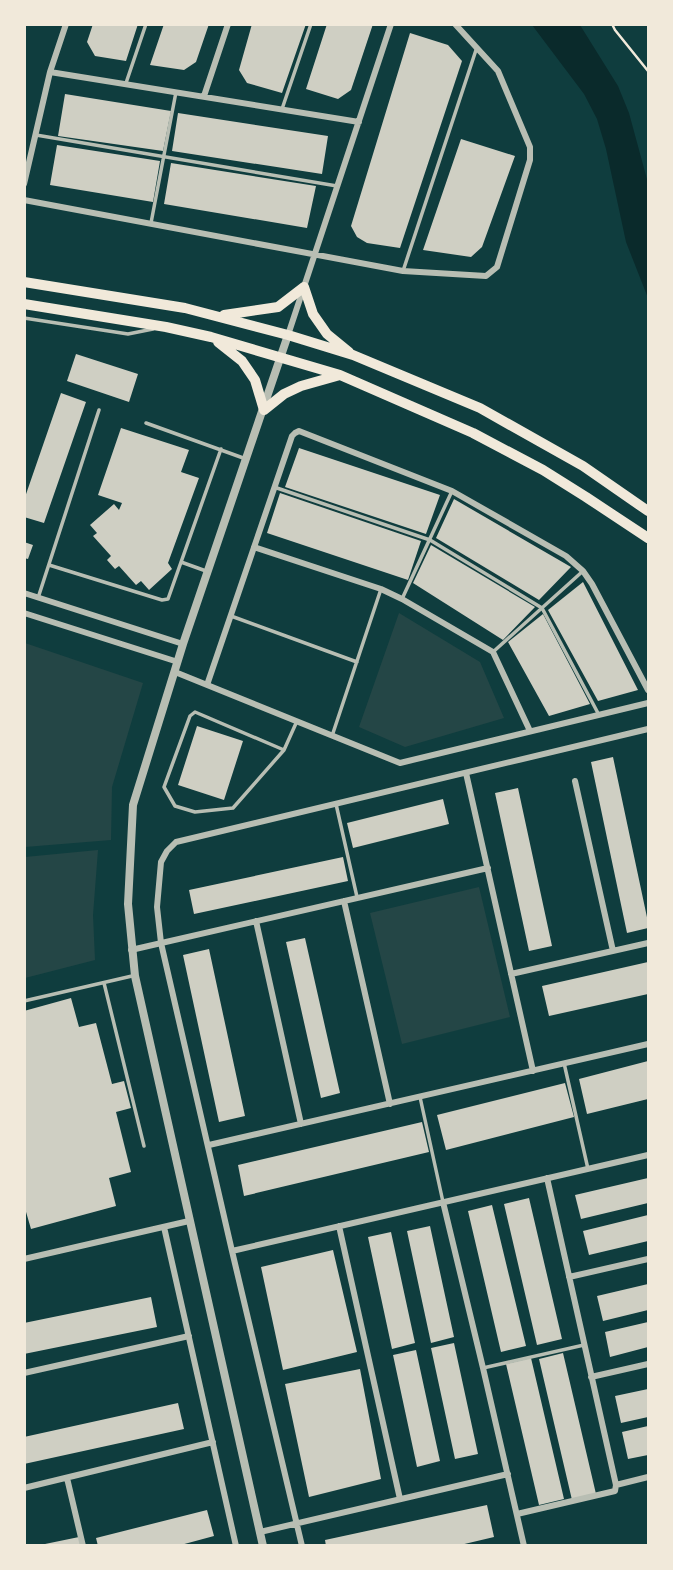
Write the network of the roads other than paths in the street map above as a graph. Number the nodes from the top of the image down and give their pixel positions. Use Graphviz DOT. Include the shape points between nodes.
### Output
graph roads {
  1 [pos="66,24"];
  2 [pos="146,24"];
  3 [pos="228,24"];
  4 [pos="311,24"];
  5 [pos="391,24"];
  6 [pos="455,24"];
  7 [pos="477,49"];
  8 [pos="50,72"];
  9 [pos="126,83"];
  10 [pos="176,92"];
  11 [pos="204,96"];
  12 [pos="282,109"];
  13 [pos="359,122"];
  14 [pos="36,135"];
  15 [pos="164,155"];
  16 [pos="24,184"];
  17 [pos="338,186"];
  18 [pos="24,200"];
  19 [pos="151,223"];
  20 [pos="315,255"];
  21 [pos="403,271"];
  22 [pos="24,282"];
  23 [pos="304,287"];
  24 [pos="24,304"];
  25 [pos="217,316"];
  26 [pos="24,318"];
  27 [pos="166,327"];
  28 [pos="289,335"];
  29 [pos="211,337"];
  30 [pos="353,355"];
  31 [pos="281,358"];
  32 [pos="340,375"];
  33 [pos="99,410"];
  34 [pos="264,410"];
  35 [pos="146,423"];
  36 [pos="221,449"];
  37 [pos="247,459"];
  38 [pos="274,487"];
  39 [pos="452,491"];
  40 [pos="649,511"];
  41 [pos="649,538"];
  42 [pos="429,540"];
  43 [pos="254,547"];
  44 [pos="181,562"];
  45 [pos="49,565"];
  46 [pos="583,571"];
  47 [pos="208,572"];
  48 [pos="381,589"];
  49 [pos="24,593"];
  50 [pos="38,598"];
  51 [pos="402,599"];
  52 [pos="542,608"];
  53 [pos="24,612"];
  54 [pos="231,617"];
  55 [pos="184,644"];
  56 [pos="492,652"];
  57 [pos="357,662"];
  58 [pos="176,667"];
  59 [pos="207,685"];
  60 [pos="649,690"];
  61 [pos="649,703"];
  62 [pos="599,715"];
  63 [pos="297,721"];
  64 [pos="649,729"];
  65 [pos="530,731"];
  66 [pos="332,736"];
  67 [pos="284,750"];
  68 [pos="466,773"];
  69 [pos="575,780"];
  70 [pos="336,804"];
  71 [pos="488,868"];
  72 [pos="357,898"];
  73 [pos="344,901"];
  74 [pos="256,921"];
  75 [pos="161,943"];
  76 [pos="649,943"];
  77 [pos="131,950"];
  78 [pos="613,951"];
  79 [pos="511,974"];
  80 [pos="135,976"];
  81 [pos="104,983"];
  82 [pos="24,1001"];
  83 [pos="649,1044"];
  84 [pos="564,1063"];
  85 [pos="533,1071"];
  86 [pos="419,1097"];
  87 [pos="390,1104"];
  88 [pos="301,1124"];
  89 [pos="209,1145"];
  90 [pos="144,1146"];
  91 [pos="649,1155"];
  92 [pos="588,1169"];
  93 [pos="547,1178"];
  94 [pos="443,1202"];
  95 [pos="189,1221"];
  96 [pos="339,1226"];
  97 [pos="164,1227"];
  98 [pos="232,1251"];
  99 [pos="24,1259"];
  100 [pos="649,1259"];
  101 [pos="569,1277"];
  102 [pos="189,1336"];
  103 [pos="584,1345"];
  104 [pos="649,1364"];
  105 [pos="483,1368"];
  106 [pos="24,1373"];
  107 [pos="591,1377"];
  108 [pos="213,1442"];
  109 [pos="508,1474"];
  110 [pos="649,1477"];
  111 [pos="66,1478"];
  112 [pos="616,1485"];
  113 [pos="24,1488"];
  114 [pos="400,1499"];
  115 [pos="517,1514"];
  116 [pos="296,1523"];
  117 [pos="260,1532"];
  118 [pos="83,1545"];
  119 [pos="236,1545"];
  120 [pos="263,1545"];
  121 [pos="302,1545"];
  122 [pos="524,1545"];
  1 -- 8 [label="street"];
  2 -- 9 [label="lane"];
  3 -- 11 [label="street"];
  4 -- 12 [label="lane"];
  5 -- 13 [label="street"];
  6 -- 7 [label="street"];
  7 -- 21 [label="lane"];
  7 -- 21 [label="street" via="498,71 530,147 497,267 486,276"];
  8 -- 9 [label="street"];
  8 -- 14 [label="street"];
  9 -- 10 [label="street"];
  10 -- 11 [label="street"];
  10 -- 15 [label="lane"];
  11 -- 12 [label="street"];
  12 -- 13 [label="street"];
  13 -- 17 [label="street"];
  14 -- 15 [label="lane"];
  14 -- 16 [label="street"];
  15 -- 17 [label="lane"];
  15 -- 19 [label="lane"];
  17 -- 20 [label="street"];
  18 -- 19 [label="street"];
  19 -- 20 [label="street"];
  20 -- 21 [label="street"];
  20 -- 23 [label="street"];
  22 -- 25 [label="main road"];
  23 -- 25 [label="main road" via="278,307"];
  23 -- 28 [label="street"];
  23 -- 30 [label="main road" via="313,314 327,334"];
  24 -- 27 [label="main road"];
  25 -- 28 [label="main road"];
  26 -- 27 [label="lane" via="128,334"];
  27 -- 29 [label="main road"];
  28 -- 30 [label="main road"];
  28 -- 31 [label="street"];
  29 -- 31 [label="main road"];
  29 -- 34 [label="main road" via="242,361 255,380"];
  30 -- 40 [label="main road" via="480,408 583,466"];
  31 -- 32 [label="main road"];
  31 -- 34 [label="street"];
  32 -- 34 [label="main road" via="301,386"];
  32 -- 41 [label="main road" via="543,470"];
  33 -- 45 [label="lane"];
  34 -- 37 [label="street"];
  35 -- 36 [label="lane"];
  36 -- 37 [label="lane"];
  36 -- 44 [label="lane"];
  37 -- 47 [label="street"];
  38 -- 39 [label="street" via="292,436 299,431"];
  38 -- 42 [label="lane"];
  38 -- 43 [label="street"];
  39 -- 42 [label="lane"];
  39 -- 46 [label="street" via="566,556"];
  42 -- 51 [label="lane"];
  42 -- 52 [label="lane"];
  43 -- 48 [label="street"];
  43 -- 54 [label="street"];
  44 -- 45 [label="lane" via="168,599 162,600"];
  44 -- 47 [label="lane"];
  45 -- 50 [label="lane"];
  46 -- 52 [label="lane"];
  46 -- 60 [label="street"];
  47 -- 55 [label="street"];
  48 -- 51 [label="street"];
  48 -- 57 [label="lane"];
  49 -- 50 [label="street"];
  50 -- 55 [label="street"];
  51 -- 56 [label="street"];
  52 -- 56 [label="lane"];
  52 -- 62 [label="lane"];
  53 -- 58 [label="street"];
  54 -- 57 [label="lane"];
  54 -- 59 [label="street"];
  55 -- 58 [label="street"];
  56 -- 65 [label="street"];
  57 -- 66 [label="lane"];
  58 -- 59 [label="street"];
  58 -- 77 [label="street" via="133,805 128,904"];
  59 -- 63 [label="street"];
  61 -- 62 [label="street"];
  62 -- 65 [label="street"];
  63 -- 66 [label="street"];
  63 -- 67 [label="lane"];
  64 -- 68 [label="street"];
  65 -- 66 [label="street" via="400,763"];
  67 -- 67 [label="lane" via="233,808 195,812 176,806 164,787 195,712"];
  68 -- 70 [label="street"];
  68 -- 71 [label="street"];
  69 -- 78 [label="street"];
  70 -- 72 [label="lane"];
  70 -- 75 [label="street" via="176,842 161,862 157,907"];
  71 -- 72 [label="street"];
  71 -- 79 [label="street"];
  72 -- 73 [label="street"];
  73 -- 74 [label="street"];
  73 -- 87 [label="street"];
  74 -- 75 [label="street"];
  74 -- 88 [label="street"];
  75 -- 77 [label="street"];
  75 -- 89 [label="street"];
  76 -- 78 [label="street"];
  77 -- 80 [label="street"];
  78 -- 79 [label="street"];
  79 -- 85 [label="street"];
  80 -- 81 [label="lane"];
  80 -- 95 [label="street"];
  81 -- 82 [label="lane"];
  81 -- 90 [label="lane"];
  83 -- 84 [label="street"];
  84 -- 85 [label="street"];
  84 -- 92 [label="lane"];
  85 -- 86 [label="street"];
  86 -- 87 [label="street"];
  86 -- 94 [label="lane"];
  87 -- 88 [label="street"];
  88 -- 89 [label="street"];
  89 -- 98 [label="street"];
  91 -- 92 [label="street"];
  92 -- 93 [label="street"];
  93 -- 94 [label="street"];
  93 -- 101 [label="street"];
  94 -- 96 [label="street"];
  94 -- 105 [label="street"];
  95 -- 97 [label="street"];
  95 -- 117 [label="street"];
  96 -- 98 [label="street"];
  96 -- 114 [label="street"];
  97 -- 99 [label="street"];
  97 -- 102 [label="street"];
  98 -- 116 [label="street"];
  100 -- 101 [label="street"];
  101 -- 103 [label="street"];
  102 -- 106 [label="street"];
  102 -- 108 [label="street"];
  103 -- 105 [label="lane"];
  103 -- 107 [label="street"];
  104 -- 107 [label="street"];
  105 -- 109 [label="street"];
  107 -- 112 [label="street"];
  108 -- 111 [label="street"];
  108 -- 119 [label="street"];
  109 -- 114 [label="street"];
  109 -- 115 [label="street"];
  110 -- 112 [label="street"];
  111 -- 113 [label="street"];
  111 -- 118 [label="street"];
  112 -- 115 [label="street" via="615,1491"];
  114 -- 116 [label="street"];
  115 -- 122 [label="street"];
  116 -- 117 [label="street"];
  116 -- 121 [label="street"];
  117 -- 120 [label="street"];
}
